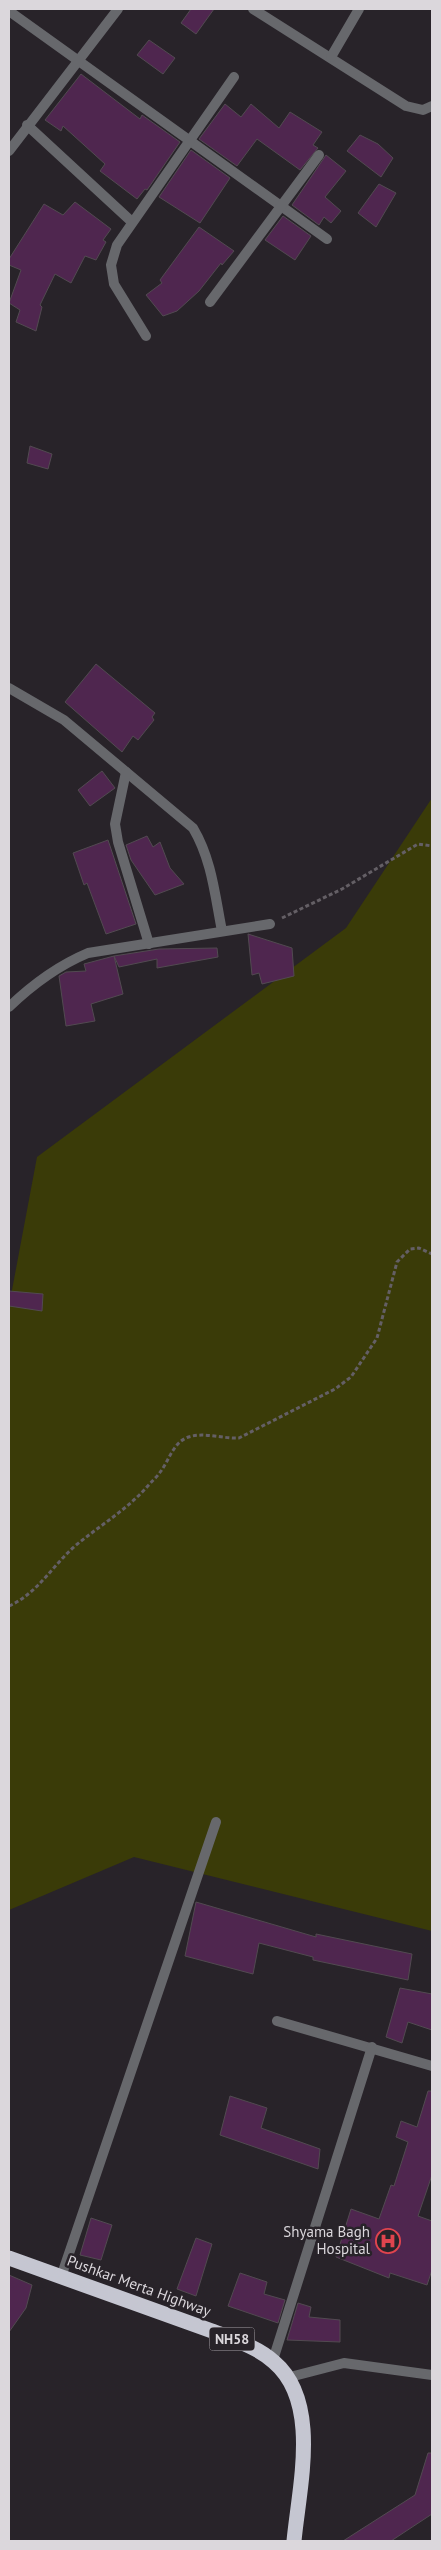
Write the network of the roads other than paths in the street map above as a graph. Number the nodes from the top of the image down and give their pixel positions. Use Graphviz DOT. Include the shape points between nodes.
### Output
graph roads {
  1 [pos="118,9"];
  2 [pos="253,9"];
  3 [pos="359,9"];
  4 [pos="9,11"];
  5 [pos="331,57"];
  6 [pos="78,62"];
  7 [pos="234,76"];
  8 [pos="432,106"];
  9 [pos="27,125"];
  10 [pos="190,141"];
  11 [pos="9,151"];
  12 [pos="319,155"];
  13 [pos="280,205"];
  14 [pos="132,222"];
  15 [pos="326,239"];
  16 [pos="210,302"];
  17 [pos="146,336"];
  18 [pos="9,688"];
  19 [pos="126,772"];
  20 [pos="270,924"];
  21 [pos="222,931"];
  22 [pos="150,944"];
  23 [pos="9,1007"];
  24 [pos="216,1822"];
  25 [pos="277,2021"];
  26 [pos="372,2048"];
  27 [pos="432,2066"];
  28 [pos="9,2258"];
  29 [pos="61,2277"];
  30 [pos="273,2360"];
  31 [pos="432,2375"];
  32 [pos="290,2377"];
  33 [pos="294,2541"];
  1 -- 6 [label="street"];
  2 -- 5 [label="street"];
  3 -- 5 [label="street"];
  4 -- 6 [label="street"];
  5 -- 8 [label="street" via="406,106 423,110"];
  6 -- 9 [label="street"];
  6 -- 10 [label="street"];
  7 -- 10 [label="street"];
  9 -- 11 [label="street"];
  9 -- 14 [label="street"];
  10 -- 13 [label="street"];
  10 -- 14 [label="street"];
  12 -- 13 [label="street"];
  13 -- 15 [label="street"];
  13 -- 16 [label="street"];
  14 -- 17 [label="street" via="117,245 111,265 114,284"];
  18 -- 19 [label="street" via="64,720"];
  19 -- 21 [label="street" via="193,828 210,867"];
  19 -- 22 [label="street" via="115,824"];
  20 -- 21 [label="street"];
  21 -- 22 [label="street"];
  22 -- 23 [label="street" via="88,953 29,987"];
  24 -- 29 [label="street"];
  25 -- 26 [label="street"];
  26 -- 27 [label="street"];
  26 -- 30 [label="street"];
  28 -- 29 [label="highway, Pushkar Merta Highway / NH58"];
  29 -- 30 [label="highway, Pushkar Merta Highway / NH58" via="238,2342"];
  30 -- 32 [label="highway, Pushkar Merta Highway / NH58"];
  31 -- 32 [label="street" via="344,2363"];
  32 -- 33 [label="highway, Pushkar Merta Highway / NH58" via="300,2402 304,2435"];
}
